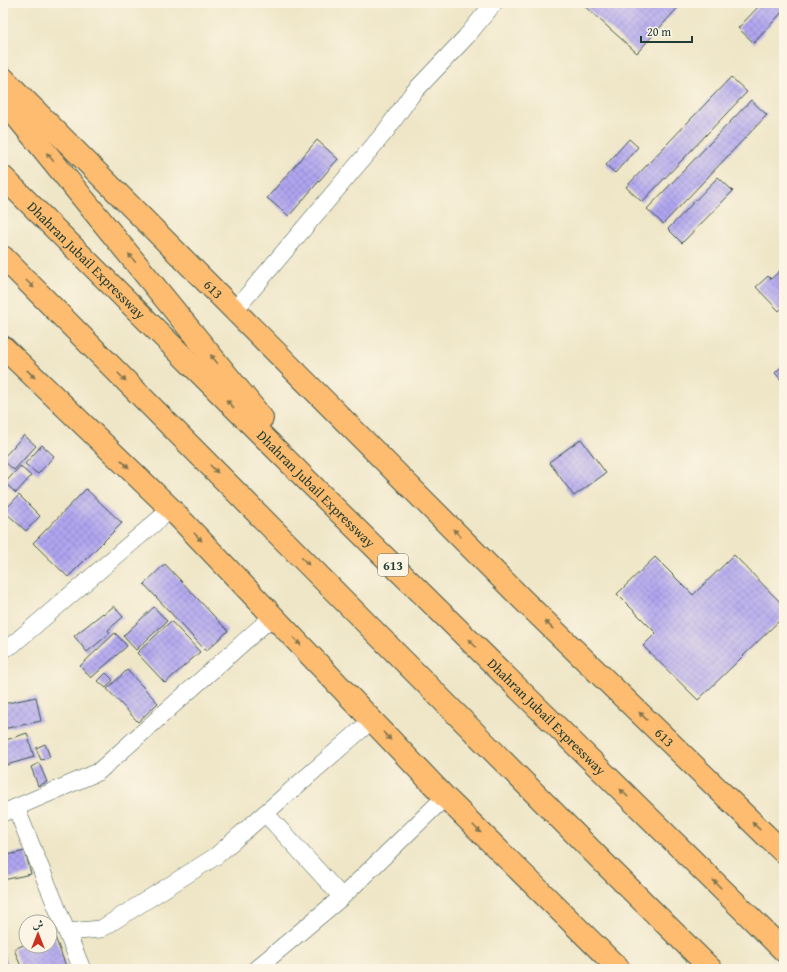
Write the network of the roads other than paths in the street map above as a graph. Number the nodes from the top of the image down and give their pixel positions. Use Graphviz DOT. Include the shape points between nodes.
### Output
graph roads {
  1 [pos="494,3"];
  2 [pos="3,78"];
  3 [pos="3,100"];
  4 [pos="3,178"];
  5 [pos="3,257"];
  6 [pos="235,310"];
  7 [pos="3,347"];
  8 [pos="171,509"];
  9 [pos="336,509"];
  10 [pos="273,616"];
  11 [pos="6,643"];
  12 [pos="372,720"];
  13 [pos="445,797"];
  14 [pos="9,810"];
  15 [pos="265,813"];
  16 [pos="784,853"];
  17 [pos="608,867"];
  18 [pos="342,897"];
  19 [pos="740,907"];
  20 [pos="67,932"];
  21 [pos="784,942"];
  22 [pos="784,952"];
  23 [pos="82,969"];
  24 [pos="256,969"];
  25 [pos="619,969"];
  26 [pos="699,969"];
  27 [pos="711,969"];
  1 -- 6 [label="street" via="412,94 385,132"];
  2 -- 6 [label="main road, 613"];
  9 -- 3 [label="main road, one-way"];
  9 -- 4 [label="main road, Dhahran Jubail Expressway / 613, one-way"];
  5 -- 17 [label="main road, one-way"];
  16 -- 6 [label="main road, 613, one-way" via="524,600"];
  7 -- 8 [label="main road, one-way"];
  8 -- 10 [label="main road, one-way"];
  8 -- 11 [label="street"];
  19 -- 9 [label="main road, Dhahran Jubail Expressway / 613, one-way"];
  10 -- 12 [label="main road, one-way"];
  10 -- 14 [label="street" via="98,772"];
  12 -- 13 [label="main road, one-way"];
  12 -- 15 [label="street"];
  13 -- 18 [label="street"];
  13 -- 25 [label="main road, one-way"];
  14 -- 20 [label="street"];
  15 -- 18 [label="street"];
  15 -- 20 [label="street" via="216,856 101,929"];
  17 -- 26 [label="main road"];
  17 -- 27 [label="main road"];
  18 -- 24 [label="street"];
  19 -- 21 [label="main road"];
  19 -- 22 [label="main road, Dhahran Jubail Expressway / 613"];
  20 -- 23 [label="street"];
}
